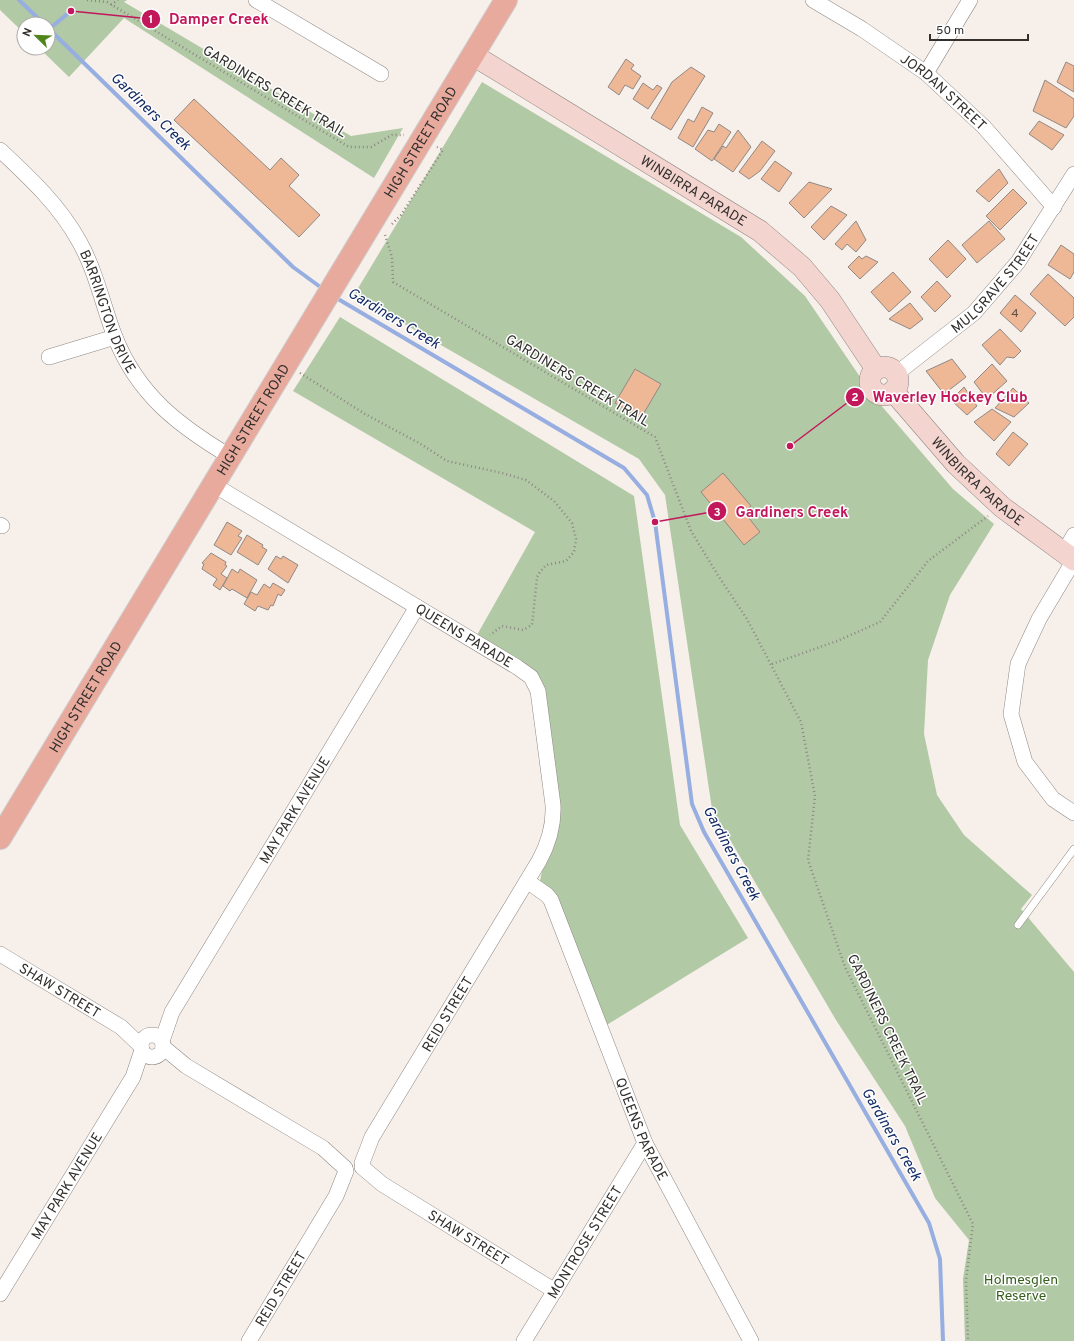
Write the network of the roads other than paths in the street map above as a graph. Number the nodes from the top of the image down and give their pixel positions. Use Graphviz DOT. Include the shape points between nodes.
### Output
graph roads {
  1 [pos="256,0"];
  2 [pos="506,0"];
  3 [pos="813,0"];
  4 [pos="970,0"];
  5 [pos="473,55"];
  6 [pos="381,74"];
  7 [pos="926,74"];
  8 [pos="0,150"];
  9 [pos="1074,174"];
  10 [pos="1054,207"];
  11 [pos="115,337"];
  12 [pos="49,357"];
  13 [pos="888,378"];
  14 [pos="231,456"];
  15 [pos="214,485"];
  16 [pos="1071,552"];
  17 [pos="417,607"];
  18 [pos="1074,813"];
  19 [pos="0,838"];
  20 [pos="1074,849"];
  21 [pos="524,885"];
  22 [pos="1018,925"];
  23 [pos="0,954"];
  24 [pos="152,1046"];
  25 [pos="645,1143"];
  26 [pos="354,1167"];
  27 [pos="554,1291"];
  28 [pos="0,1294"];
  29 [pos="249,1341"];
  30 [pos="524,1341"];
  31 [pos="751,1341"];
  1 -- 6 [label="street"];
  2 -- 5 [label="main road, HIGH STREET ROAD"];
  3 -- 7 [label="street, JORDAN STREET" via="862,29"];
  4 -- 7 [label="street"];
  5 -- 13 [label="street, WINBIRRA PARADE" via="760,231 802,267"];
  5 -- 14 [label="main road, HIGH STREET ROAD"];
  7 -- 10 [label="street, JORDAN STREET" via="984,128"];
  8 -- 11 [label="street, BARRINGTON DRIVE" via="49,198 74,232 88,260"];
  9 -- 10 [label="street, MULGRAVE STREET"];
  10 -- 13 [label="street, MULGRAVE STREET" via="1018,262 974,313"];
  11 -- 12 [label="street"];
  11 -- 14 [label="street, BARRINGTON DRIVE" via="132,370 162,408 192,433"];
  13 -- 16 [label="street, WINBIRRA PARADE" via="956,464 1002,506"];
  14 -- 15 [label="main road, HIGH STREET ROAD"];
  15 -- 17 [label="street, QUEENS PARADE"];
  15 -- 19 [label="main road, HIGH STREET ROAD"];
  16 -- 18 [label="street" via="1018,664 1011,714 1025,762 1053,799"];
  17 -- 21 [label="street, QUEENS PARADE" via="517,667 530,677 538,691 554,815 546,848"];
  17 -- 24 [label="street, MAY PARK AVENUE"];
  20 -- 22 [label="lane"];
  21 -- 25 [label="street, QUEENS PARADE" via="547,895 551,900"];
  21 -- 26 [label="street, REID STREET"];
  23 -- 24 [label="street, SHAW STREET"];
  24 -- 26 [label="street, SHAW STREET"];
  24 -- 28 [label="street, MAY PARK AVENUE"];
  25 -- 27 [label="street, MONTROSE STREET"];
  25 -- 31 [label="street, QUEENS PARADE"];
  26 -- 27 [label="street, SHAW STREET"];
  26 -- 29 [label="street, REID STREET"];
  27 -- 30 [label="street, MONTROSE STREET"];
}
